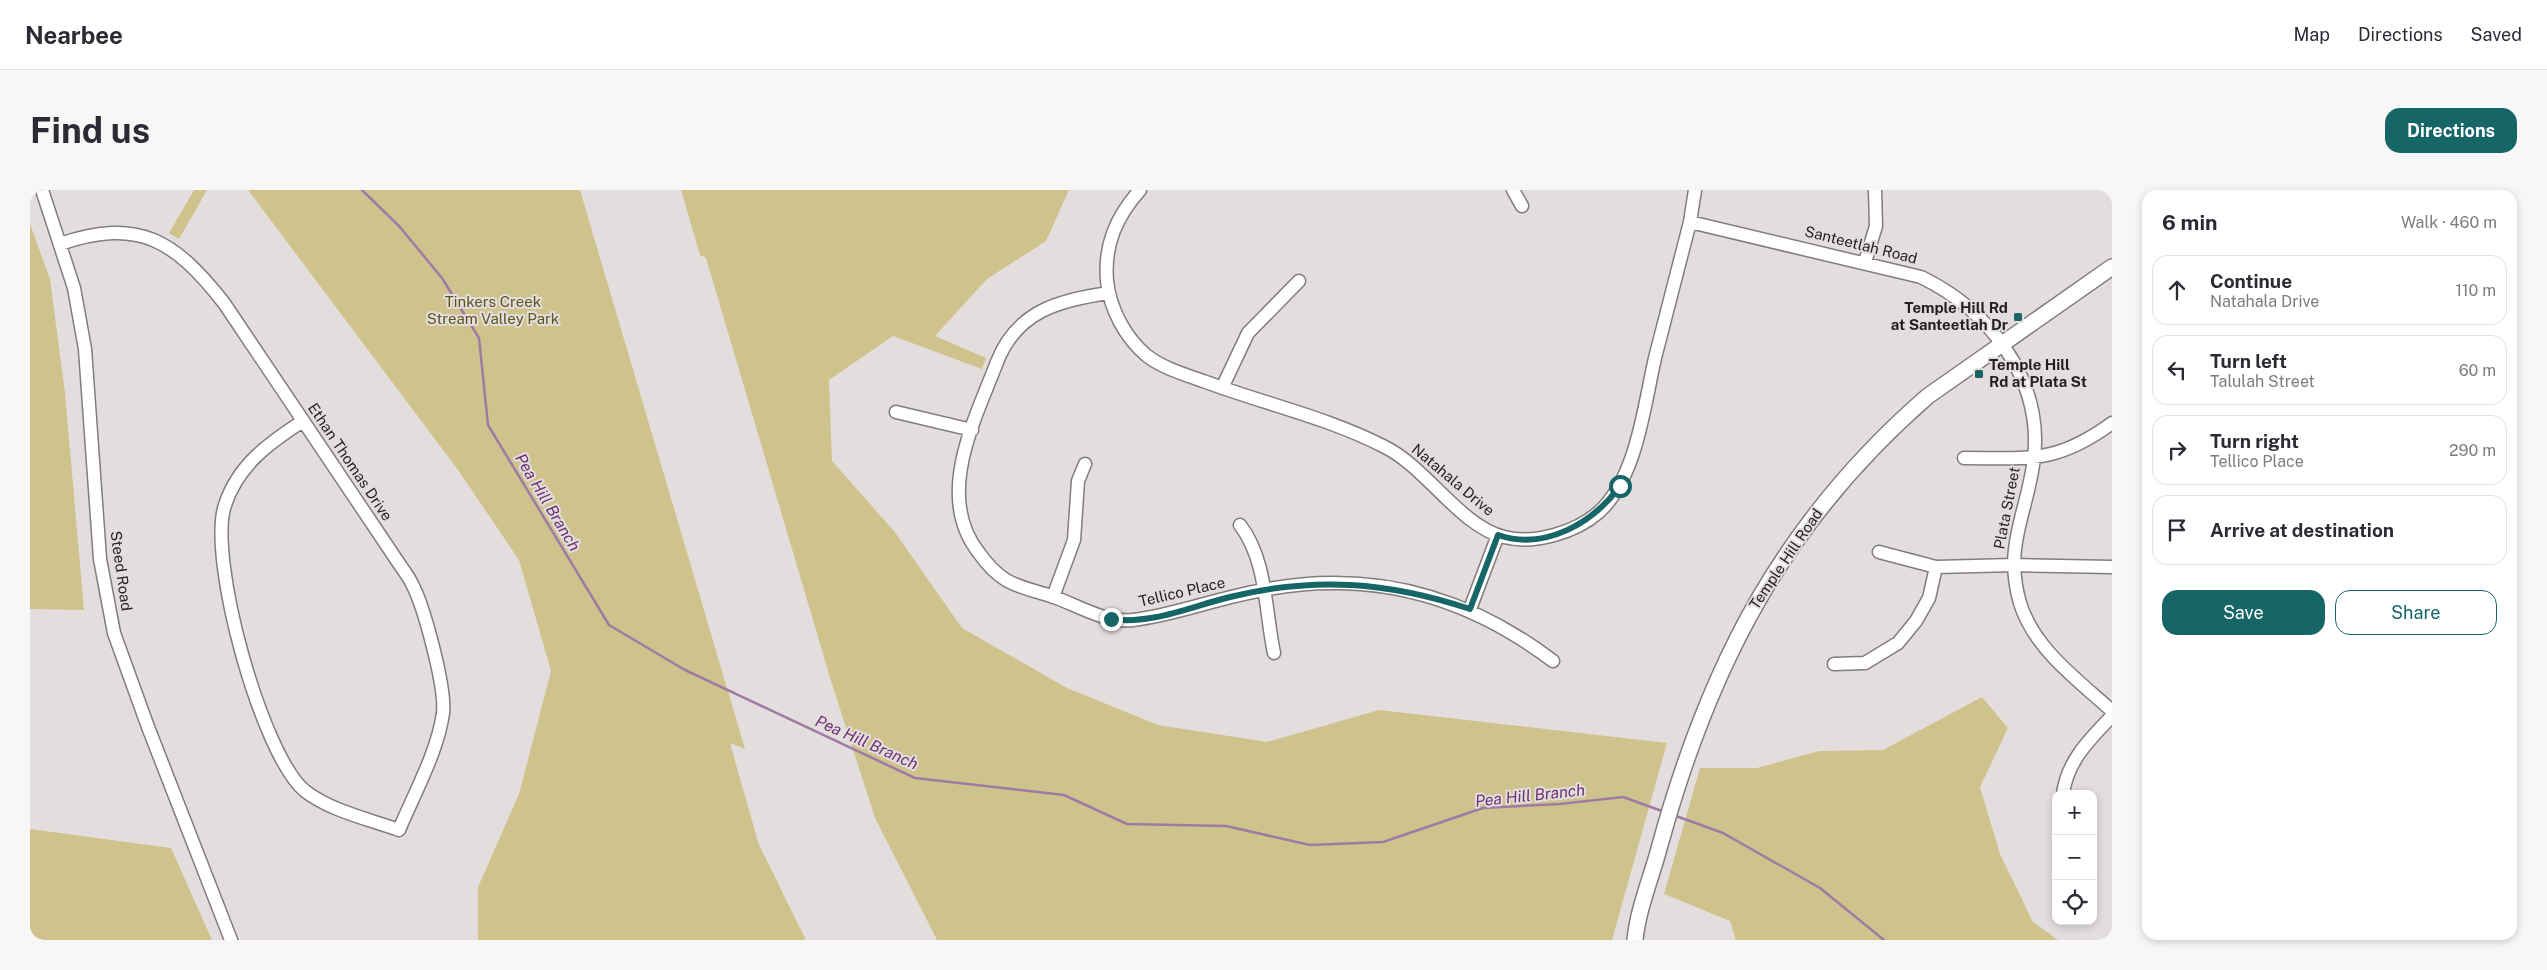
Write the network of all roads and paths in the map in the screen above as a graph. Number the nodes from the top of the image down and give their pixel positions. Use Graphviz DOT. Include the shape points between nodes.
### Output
graph roads {
  1 [pos="42,190"];
  2 [pos="1140,190"];
  3 [pos="1513,190"];
  4 [pos="1695,190"];
  5 [pos="1876,190"];
  6 [pos="1522,206"];
  7 [pos="1690,222"];
  8 [pos="60,244"];
  9 [pos="1865,262"];
  10 [pos="2112,267"];
  11 [pos="1299,281"];
  12 [pos="1109,293"];
  13 [pos="2002,343"];
  14 [pos="1222,388"];
  15 [pos="896,412"];
  16 [pos="303,421"];
  17 [pos="2112,423"];
  18 [pos="972,430"];
  19 [pos="1964,458"];
  20 [pos="2034,458"];
  21 [pos="1085,464"];
  22 [pos="1240,525"];
  23 [pos="1498,535"];
  24 [pos="1879,552"];
  25 [pos="2013,565"];
  26 [pos="1936,567"];
  27 [pos="2112,568"];
  28 [pos="1264,590"];
  29 [pos="1053,597"];
  30 [pos="1470,609"];
  31 [pos="1274,653"];
  32 [pos="1553,661"];
  33 [pos="1834,664"];
  34 [pos="2112,712"];
  35 [pos="2112,716"];
  36 [pos="2064,790"];
  37 [pos="231,940"];
  38 [pos="1635,940"];
  1 -- 8 [label="street, Steed Road"];
  2 -- 12 [label="street, Natahala Drive" via="1111,235 1106,262"];
  3 -- 6 [label="street"];
  4 -- 7 [label="street, Natahala Drive"];
  5 -- 9 [label="street" via="1876,226"];
  7 -- 9 [label="street, Santeetlah Road"];
  7 -- 23 [label="street, Natahala Drive" via="1639,429 1620,486 1598,512 1573,528 1538,537 1507,538"];
  8 -- 16 [label="street, Ethan Thomas Drive" via="101,232 119,232 159,242 178,253 198,271 224,303"];
  8 -- 37 [label="street, Steed Road" via="74,288 86,349 100,553 114,633"];
  9 -- 13 [label="street, Santeetlah Road" via="1921,277 1939,286 1975,312"];
  10 -- 13 [label="main road, Temple Hill Road"];
  11 -- 14 [label="street" via="1278,306 1248,333"];
  12 -- 14 [label="street, Natahala Drive" via="1120,323 1145,354 1156,362"];
  12 -- 18 [label="street, Tellico Place" via="1072,298 1057,304 1040,312 1017,330 998,359"];
  13 -- 20 [label="street, Plata Street" via="2029,400"];
  13 -- 38 [label="main road, Temple Hill Road" via="1928,396 1871,449 1798,536 1764,590 1721,671 1695,731"];
  14 -- 23 [label="street, Natahala Drive" via="1388,448 1424,474 1476,522"];
  15 -- 18 [label="street"];
  16 -- 16 [label="street, Ethan Thomas Drive" via="413,584 443,691 443,712 436,740 399,830 324,803 304,790 286,770 252,686 233,616 220,534 224,507 245,466 261,450"];
  17 -- 20 [label="street" via="2062,452"];
  18 -- 29 [label="street, Tellico Place" via="958,481 959,506 968,538 1004,579"];
  19 -- 20 [label="street"];
  20 -- 25 [label="street, Plata Street" via="2015,538"];
  21 -- 29 [label="street" via="1078,480 1074,540"];
  22 -- 28 [label="street" via="1255,550"];
  23 -- 30 [label="street"];
  24 -- 26 [label="street"];
  25 -- 26 [label="street"];
  25 -- 27 [label="street"];
  25 -- 34 [label="street, Plata Street" via="2020,604 2040,640"];
  26 -- 33 [label="street" via="1929,598 1898,643 1865,663"];
  28 -- 29 [label="street, Tellico Place" via="1131,620 1106,617"];
  28 -- 30 [label="street, Tellico Place" via="1329,583 1367,585 1424,595"];
  28 -- 31 [label="street"];
  30 -- 32 [label="street, Tellico Place" via="1528,642"];
  35 -- 36 [label="street" via="2071,765"];
}
